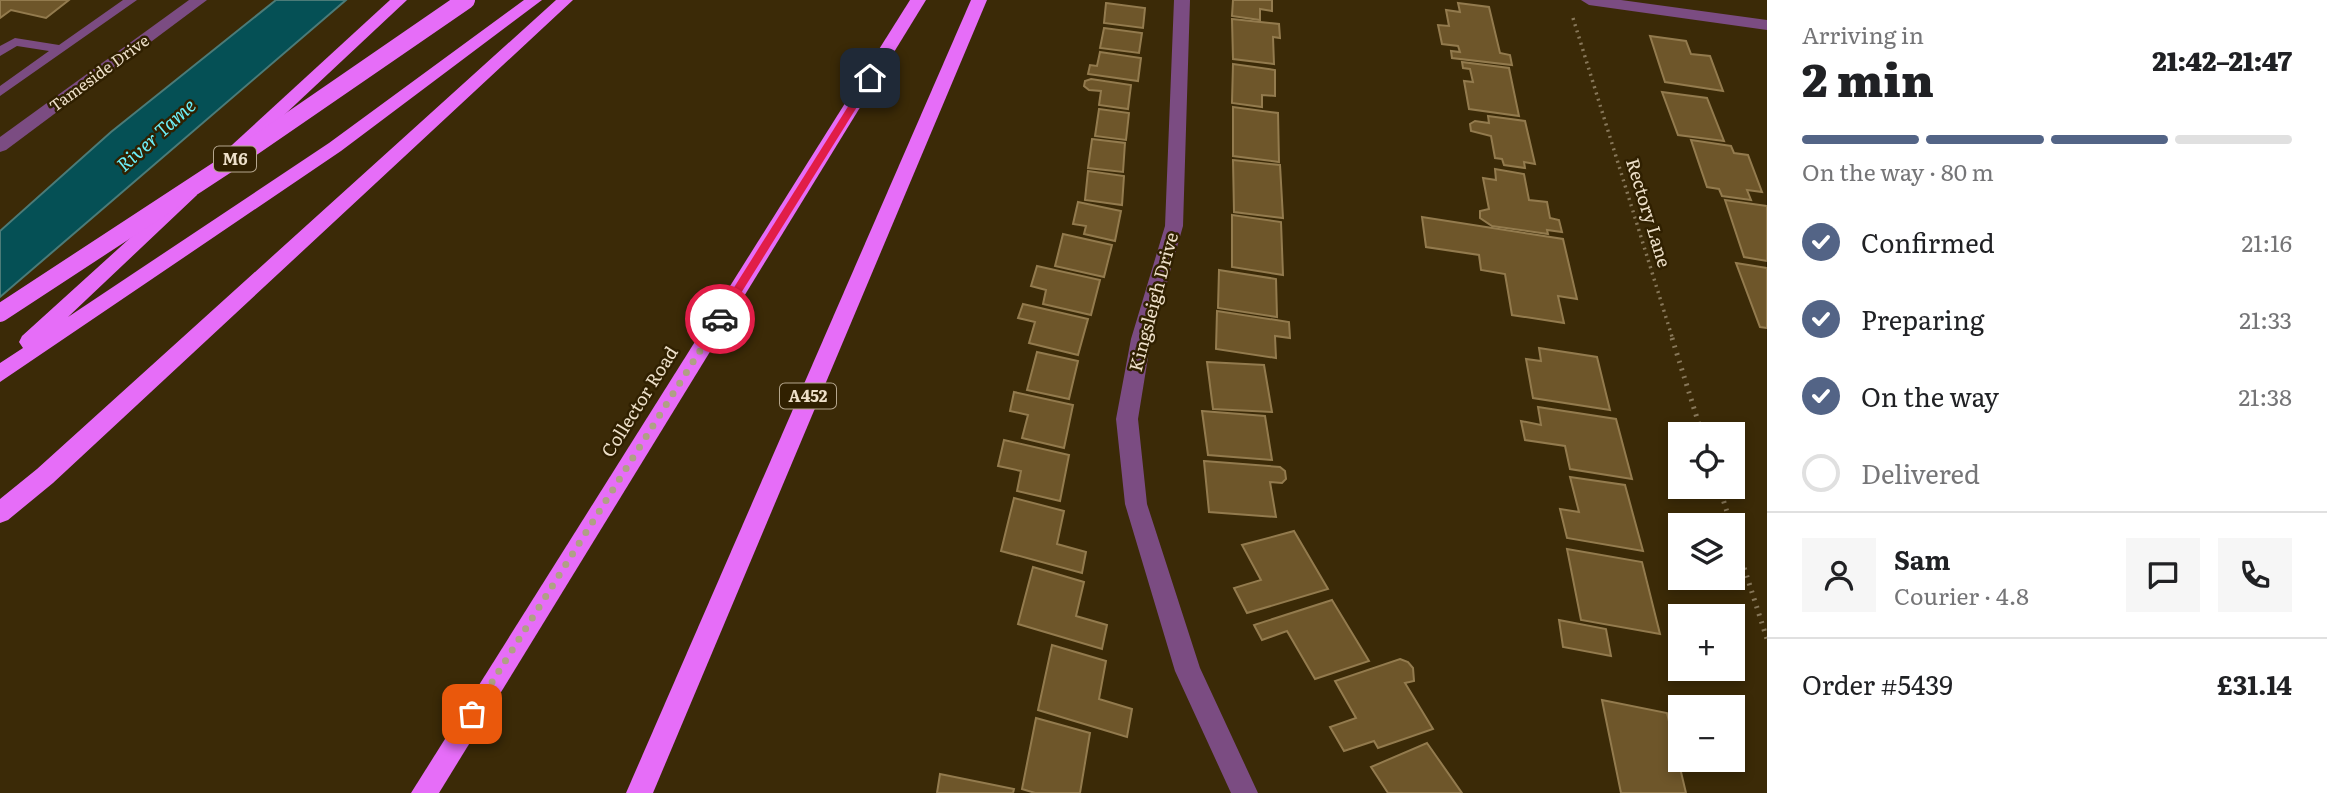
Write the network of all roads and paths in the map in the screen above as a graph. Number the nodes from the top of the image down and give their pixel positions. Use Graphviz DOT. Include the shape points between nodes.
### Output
graph roads {
  1 [pos="131,0"];
  2 [pos="199,0"];
  3 [pos="399,0"];
  4 [pos="466,0"];
  5 [pos="534,0"];
  6 [pos="565,0"];
  7 [pos="918,0"];
  8 [pos="979,0"];
  9 [pos="1182,0"];
  10 [pos="1589,0"];
  11 [pos="1571,13"];
  12 [pos="1767,25"];
  13 [pos="61,49"];
  14 [pos="0,52"];
  15 [pos="0,92"];
  16 [pos="3,141"];
  17 [pos="0,313"];
  18 [pos="0,372"];
  19 [pos="1698,422"];
  20 [pos="0,513"];
  21 [pos="1745,569"];
  22 [pos="1767,639"];
  23 [pos="424,793"];
  24 [pos="639,793"];
  25 [pos="1245,793"];
  1 -- 13 [label="lane"];
  2 -- 16 [label="street, Tameside Drive"];
  3 -- 18 [label="highway"];
  4 -- 17 [label="highway, M6, bridge"];
  5 -- 18 [label="highway, M6" via="335,147"];
  6 -- 20 [label="highway"];
  7 -- 23 [label="highway, Collector Road"];
  8 -- 24 [label="highway, A452"];
  9 -- 25 [label="street, Kingsleigh Drive" via="1174,226 1141,339 1127,419 1136,504 1188,671"];
  10 -- 12 [label="street"];
  11 -- 19 [label="path, Rectory Lane"];
  13 -- 14 [label="lane" via="15,42"];
  13 -- 15 [label="lane"];
  21 -- 22 [label="path"];
}
